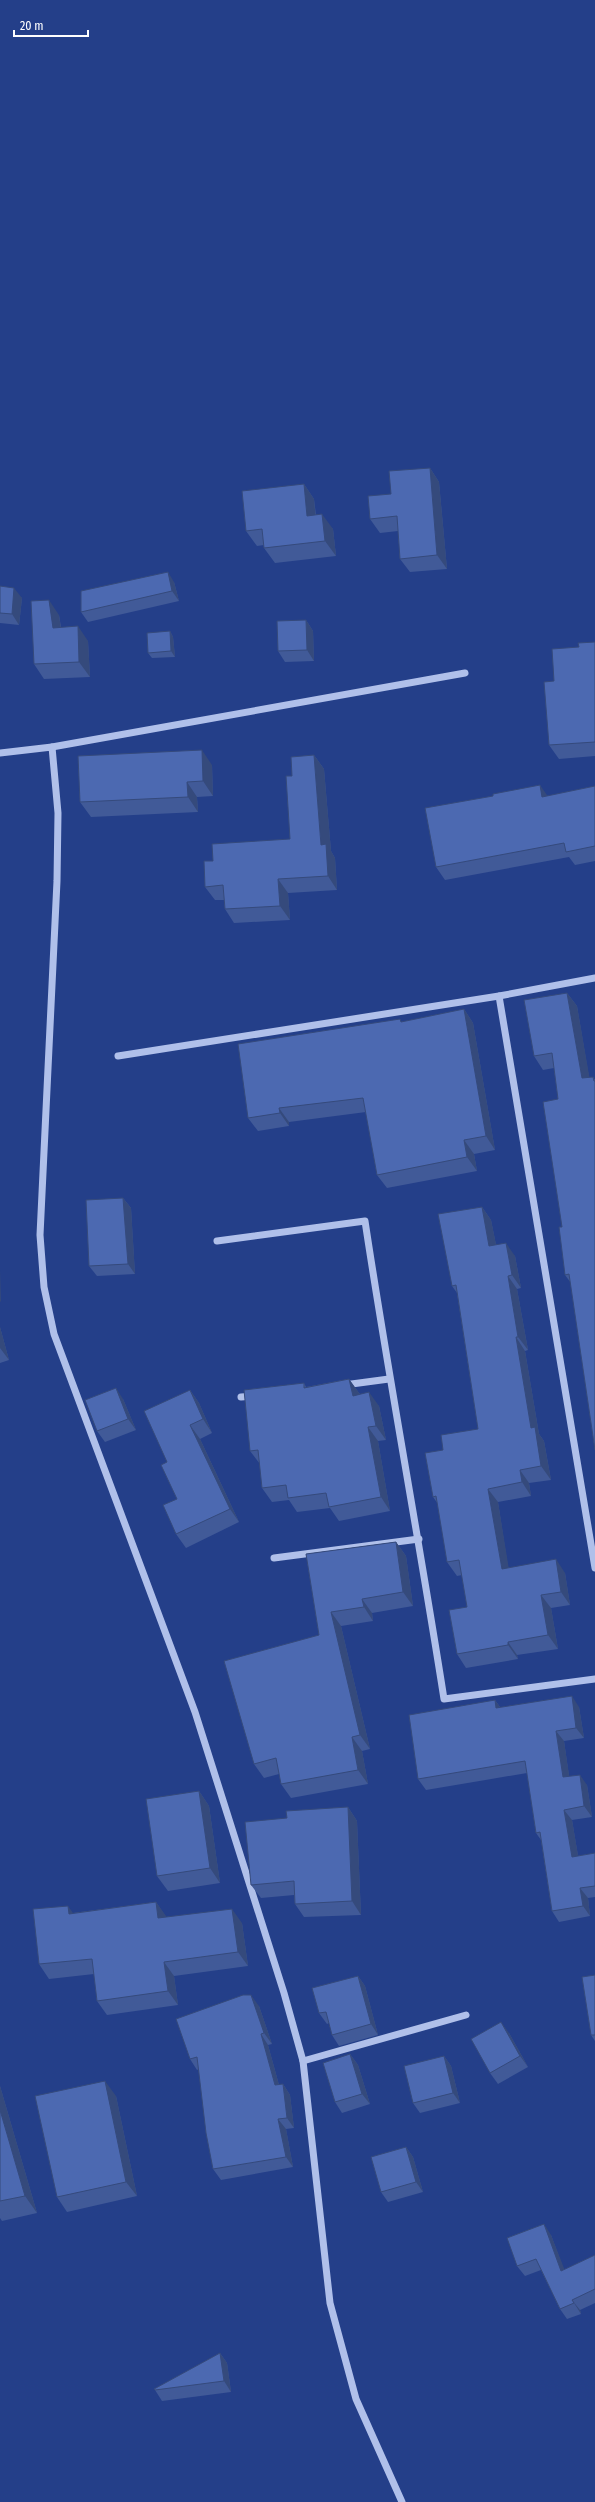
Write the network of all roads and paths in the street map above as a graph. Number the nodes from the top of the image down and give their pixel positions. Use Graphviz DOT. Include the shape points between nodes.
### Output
graph roads {
  1 [pos="465,673"];
  2 [pos="52,747"];
  3 [pos="0,753"];
  4 [pos="595,978"];
  5 [pos="499,996"];
  6 [pos="118,1056"];
  7 [pos="217,1241"];
  8 [pos="389,1379"];
  9 [pos="334,1386"];
  10 [pos="264,1394"];
  11 [pos="241,1397"];
  12 [pos="419,1539"];
  13 [pos="274,1558"];
  14 [pos="595,1568"];
  15 [pos="595,1679"];
  16 [pos="466,2015"];
  17 [pos="303,2061"];
  18 [pos="402,2502"];
  1 -- 2 [label="street"];
  2 -- 3 [label="street"];
  2 -- 17 [label="street" via="58,813 40,1235 44,1287 54,1334 195,1712"];
  4 -- 5 [label="street"];
  5 -- 6 [label="street"];
  5 -- 14 [label="street"];
  7 -- 8 [label="street" via="365,1221"];
  8 -- 9 [label="street"];
  8 -- 12 [label="street"];
  10 -- 11 [label="street"];
  12 -- 13 [label="street"];
  12 -- 15 [label="street" via="444,1699"];
  16 -- 17 [label="street"];
  17 -- 18 [label="street" via="330,2303 356,2399"];
}
